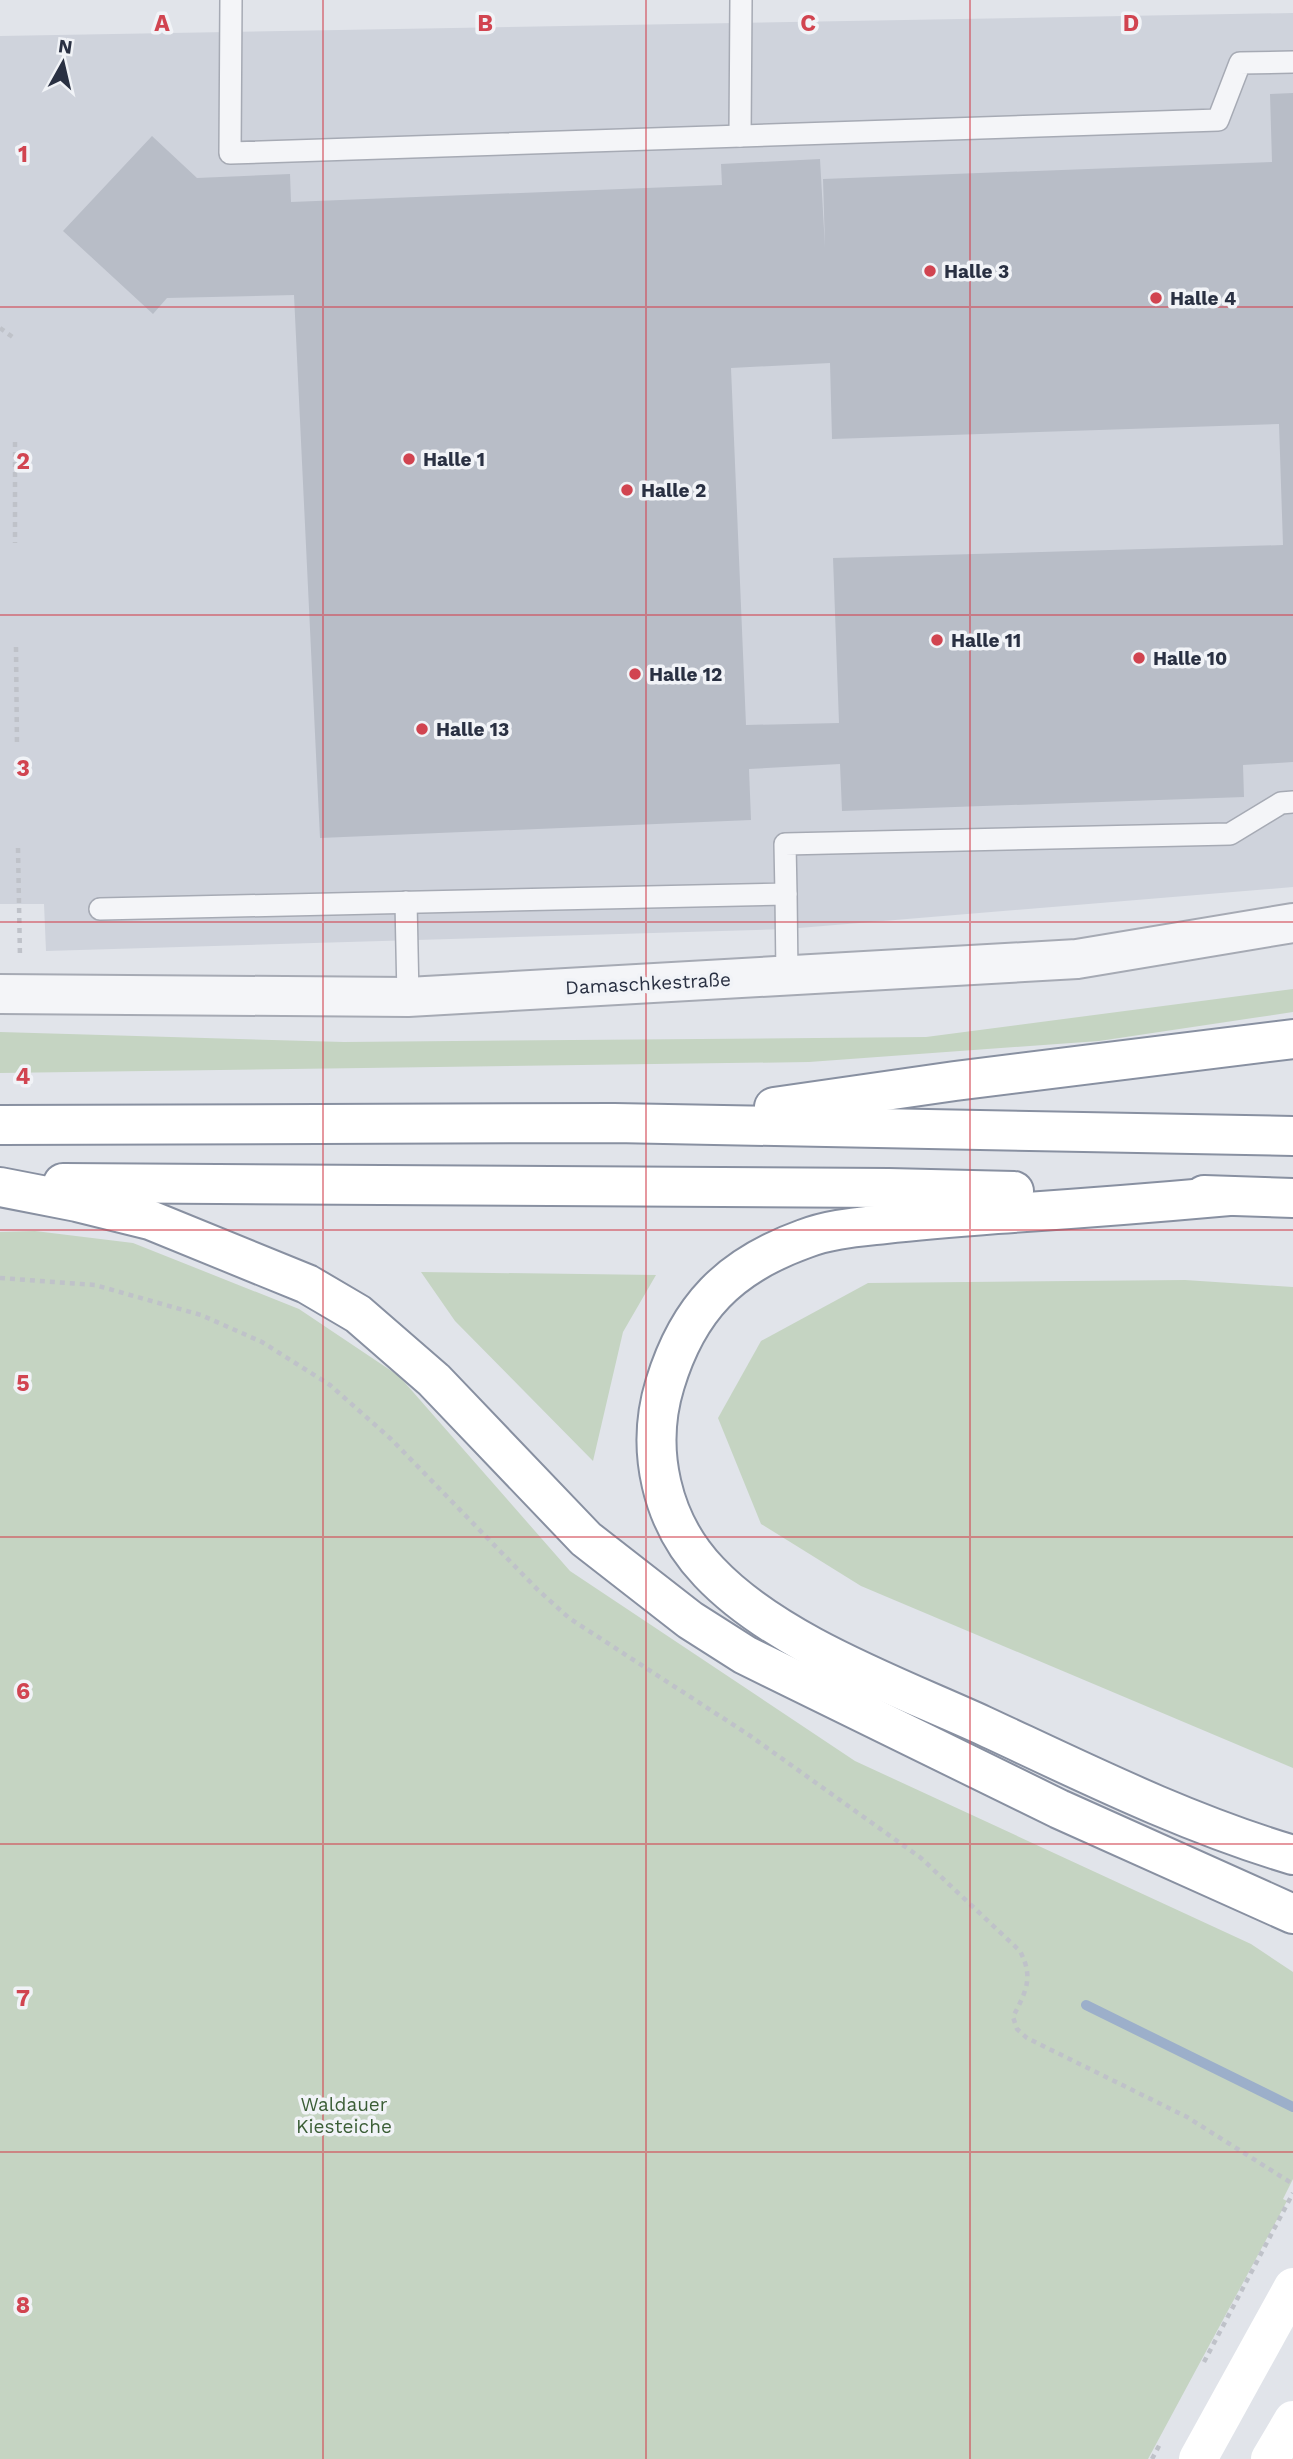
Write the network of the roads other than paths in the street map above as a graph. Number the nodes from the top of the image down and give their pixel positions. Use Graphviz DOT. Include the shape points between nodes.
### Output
graph roads {
  1 [pos="231,0"];
  2 [pos="741,0"];
  3 [pos="1293,62"];
  4 [pos="740,136"];
  5 [pos="1293,802"];
  6 [pos="786,894"];
  7 [pos="405,902"];
  8 [pos="100,909"];
  9 [pos="1293,923"];
  10 [pos="788,975"];
  11 [pos="10,994"];
  12 [pos="408,997"];
  13 [pos="1293,1039"];
  14 [pos="614,1123"];
  15 [pos="0,1125"];
  16 [pos="1293,1136"];
  17 [pos="0,1185"];
  18 [pos="1229,1196"];
  19 [pos="1293,1198"];
  20 [pos="1293,1855"];
  21 [pos="1288,1914"];
  22 [pos="1293,2287"];
  23 [pos="1293,2420"];
  24 [pos="1198,2459"];
  25 [pos="1270,2459"];
  1 -- 4 [label="lane" via="230,153"];
  2 -- 4 [label="lane"];
  3 -- 4 [label="lane" via="1240,63 1218,120"];
  5 -- 6 [label="lane" via="1281,803 1230,834 785,844"];
  6 -- 7 [label="lane"];
  6 -- 10 [label="lane"];
  7 -- 8 [label="lane"];
  7 -- 12 [label="lane"];
  9 -- 10 [label="street, Damaschkestraße" via="1077,959"];
  10 -- 12 [label="street, Damaschkestraße"];
  11 -- 12 [label="street, Damaschkestraße"];
  13 -- 14 [label="main road"];
  14 -- 15 [label="main road"];
  14 -- 16 [label="main road"];
  17 -- 18 [label="main road" via="889,1188"];
  17 -- 21 [label="main road" via="150,1220 307,1284 358,1314 434,1380 586,1539 690,1620 745,1655 1059,1809"];
  18 -- 19 [label="main road"];
  18 -- 20 [label="main road" via="853,1227 777,1249 716,1290 683,1336 660,1399 657,1466 664,1496 689,1548 750,1610 835,1658 1117,1787 1249,1842"];
  22 -- 24 [label="main road"];
  23 -- 25 [label="main road"];
}
